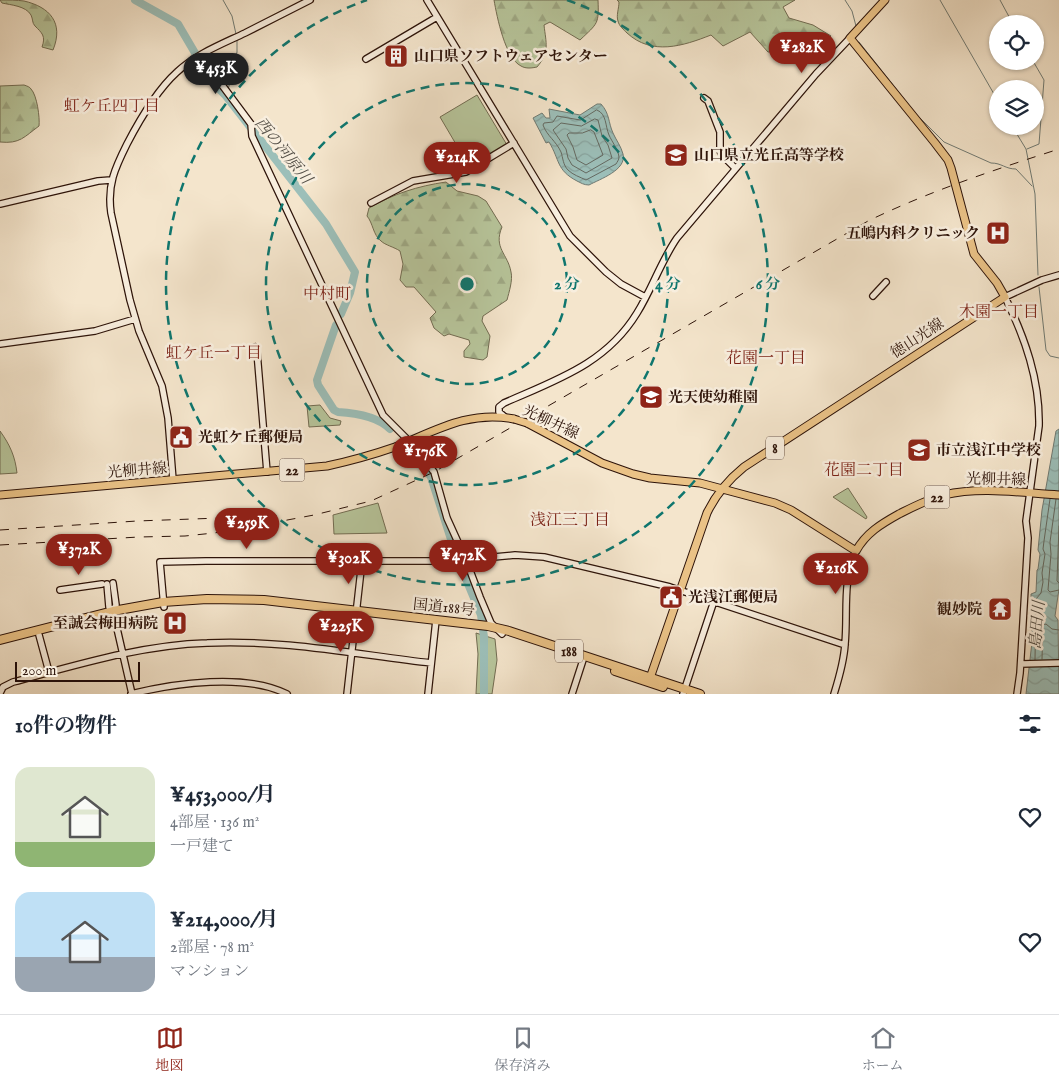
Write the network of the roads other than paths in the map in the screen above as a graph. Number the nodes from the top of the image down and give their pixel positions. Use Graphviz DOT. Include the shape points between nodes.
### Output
graph roads {
  1 [pos="310,0"];
  2 [pos="427,0"];
  3 [pos="885,0"];
  4 [pos="437,17"];
  5 [pos="850,38"];
  6 [pos="202,54"];
  7 [pos="366,60"];
  8 [pos="704,98"];
  9 [pos="514,143"];
  10 [pos="736,168"];
  11 [pos="111,180"];
  12 [pos="371,203"];
  13 [pos="0,204"];
  14 [pos="1059,275"];
  15 [pos="886,282"];
  16 [pos="873,296"];
  17 [pos="646,297"];
  18 [pos="1005,297"];
  19 [pos="135,319"];
  20 [pos="0,344"];
  21 [pos="255,347"];
  22 [pos="505,417"];
  23 [pos="408,441"];
  24 [pos="267,472"];
  25 [pos="173,480"];
  26 [pos="722,489"];
  27 [pos="1033,493"];
  28 [pos="0,495"];
  29 [pos="1059,495"];
  30 [pos="856,551"];
  31 [pos="362,561"];
  32 [pos="461,561"];
  33 [pos="60,590"];
  34 [pos="680,590"];
  35 [pos="714,601"];
  36 [pos="164,605"];
  37 [pos="114,613"];
  38 [pos="356,613"];
  39 [pos="436,622"];
  40 [pos="491,629"];
  41 [pos="39,635"];
  42 [pos="0,640"];
  43 [pos="0,645"];
  44 [pos="846,645"];
  45 [pos="122,653"];
  46 [pos="352,654"];
  47 [pos="583,660"];
  48 [pos="431,663"];
  49 [pos="1059,663"];
  50 [pos="1023,664"];
  51 [pos="49,672"];
  52 [pos="650,680"];
  53 [pos="684,693"];
  54 [pos="0,694"];
  55 [pos="132,694"];
  56 [pos="287,694"];
  57 [pos="347,694"];
  58 [pos="428,694"];
  59 [pos="572,694"];
  60 [pos="700,694"];
  61 [pos="834,694"];
  62 [pos="1018,694"];
  1 -- 6 [label="street"];
  2 -- 4 [label="street"];
  3 -- 5 [label="main road"];
  4 -- 7 [label="street"];
  4 -- 9 [label="street"];
  5 -- 10 [label="street"];
  5 -- 18 [label="main road" via="948,160 974,254"];
  6 -- 11 [label="street" via="176,72 155,98 133,132"];
  6 -- 23 [label="street" via="251,124 252,136 383,415"];
  8 -- 10 [label="street" via="720,132 720,151"];
  9 -- 12 [label="street" via="466,172 413,181"];
  9 -- 17 [label="street" via="570,236 606,272"];
  10 -- 17 [label="street" via="677,238"];
  11 -- 13 [label="street"];
  11 -- 19 [label="street" via="111,213"];
  14 -- 18 [label="street"];
  15 -- 16 [label="street"];
  17 -- 22 [label="street" via="629,326 601,355 580,369 504,402 499,412"];
  18 -- 26 [label="main road, 徳山光線 / 8" via="744,467"];
  18 -- 27 [label="street" via="1022,335 1037,384 1039,426"];
  19 -- 20 [label="street" via="95,332"];
  19 -- 25 [label="street" via="162,386"];
  21 -- 24 [label="street"];
  22 -- 23 [label="main road, 光柳井線 / 22" via="452,422"];
  22 -- 26 [label="main road, 光柳井線 / 22, bridge" via="527,423 616,469 650,478 700,483"];
  23 -- 24 [label="main road, 光柳井線 / 22" via="352,461"];
  23 -- 32 [label="street" via="434,472"];
  24 -- 25 [label="main road, 光柳井線 / 22"];
  25 -- 28 [label="main road, 光柳井線 / 22"];
  26 -- 30 [label="main road, 光柳井線 / 22" via="792,510"];
  26 -- 34 [label="main road, 徳山光線 / 8" via="706,513"];
  27 -- 29 [label="main road, 光柳井線 / 22"];
  27 -- 30 [label="main road, 光柳井線 / 22" via="976,491 945,494 876,528 860,542"];
  27 -- 50 [label="street" via="1026,521"];
  30 -- 44 [label="street" via="846,588"];
  31 -- 32 [label="street"];
  31 -- 36 [label="street" via="160,562"];
  31 -- 38 [label="street"];
  32 -- 34 [label="street" via="515,555 544,557"];
  32 -- 40 [label="street" via="480,597"];
  33 -- 37 [label="street" via="107,583 109,607"];
  34 -- 35 [label="street"];
  34 -- 52 [label="main road, 徳山光線 / 8"];
  35 -- 44 [label="street"];
  35 -- 53 [label="street"];
  36 -- 37 [label="highway, 国道188号 / 188"];
  36 -- 38 [label="highway, 国道188号 / 188" via="240,603"];
  37 -- 41 [label="highway, 国道188号 / 188"];
  37 -- 42 [label="highway, 国道188号 / 188"];
  37 -- 45 [label="street"];
  38 -- 39 [label="highway, 国道188号 / 188"];
  38 -- 46 [label="street"];
  39 -- 40 [label="highway, 国道188号 / 188"];
  39 -- 48 [label="street"];
  40 -- 47 [label="highway, 国道188号 / 188"];
  40 -- 52 [label="highway, 国道188号 / 188" via="509,631"];
  41 -- 43 [label="highway, 国道188号 / 188"];
  41 -- 51 [label="street"];
  44 -- 61 [label="street"];
  45 -- 46 [label="street" via="216,642 279,645"];
  45 -- 51 [label="street"];
  45 -- 55 [label="street"];
  46 -- 48 [label="street"];
  46 -- 57 [label="street"];
  47 -- 52 [label="highway, 国道188号 / 188"];
  47 -- 59 [label="street"];
  48 -- 58 [label="street"];
  49 -- 50 [label="street"];
  50 -- 62 [label="street"];
  51 -- 54 [label="street" via="7,684"];
  52 -- 53 [label="highway, 国道188号 / 188"];
  53 -- 60 [label="highway, 国道188号 / 188"];
  55 -- 56 [label="street" via="166,686 211,682 263,686"];
}
